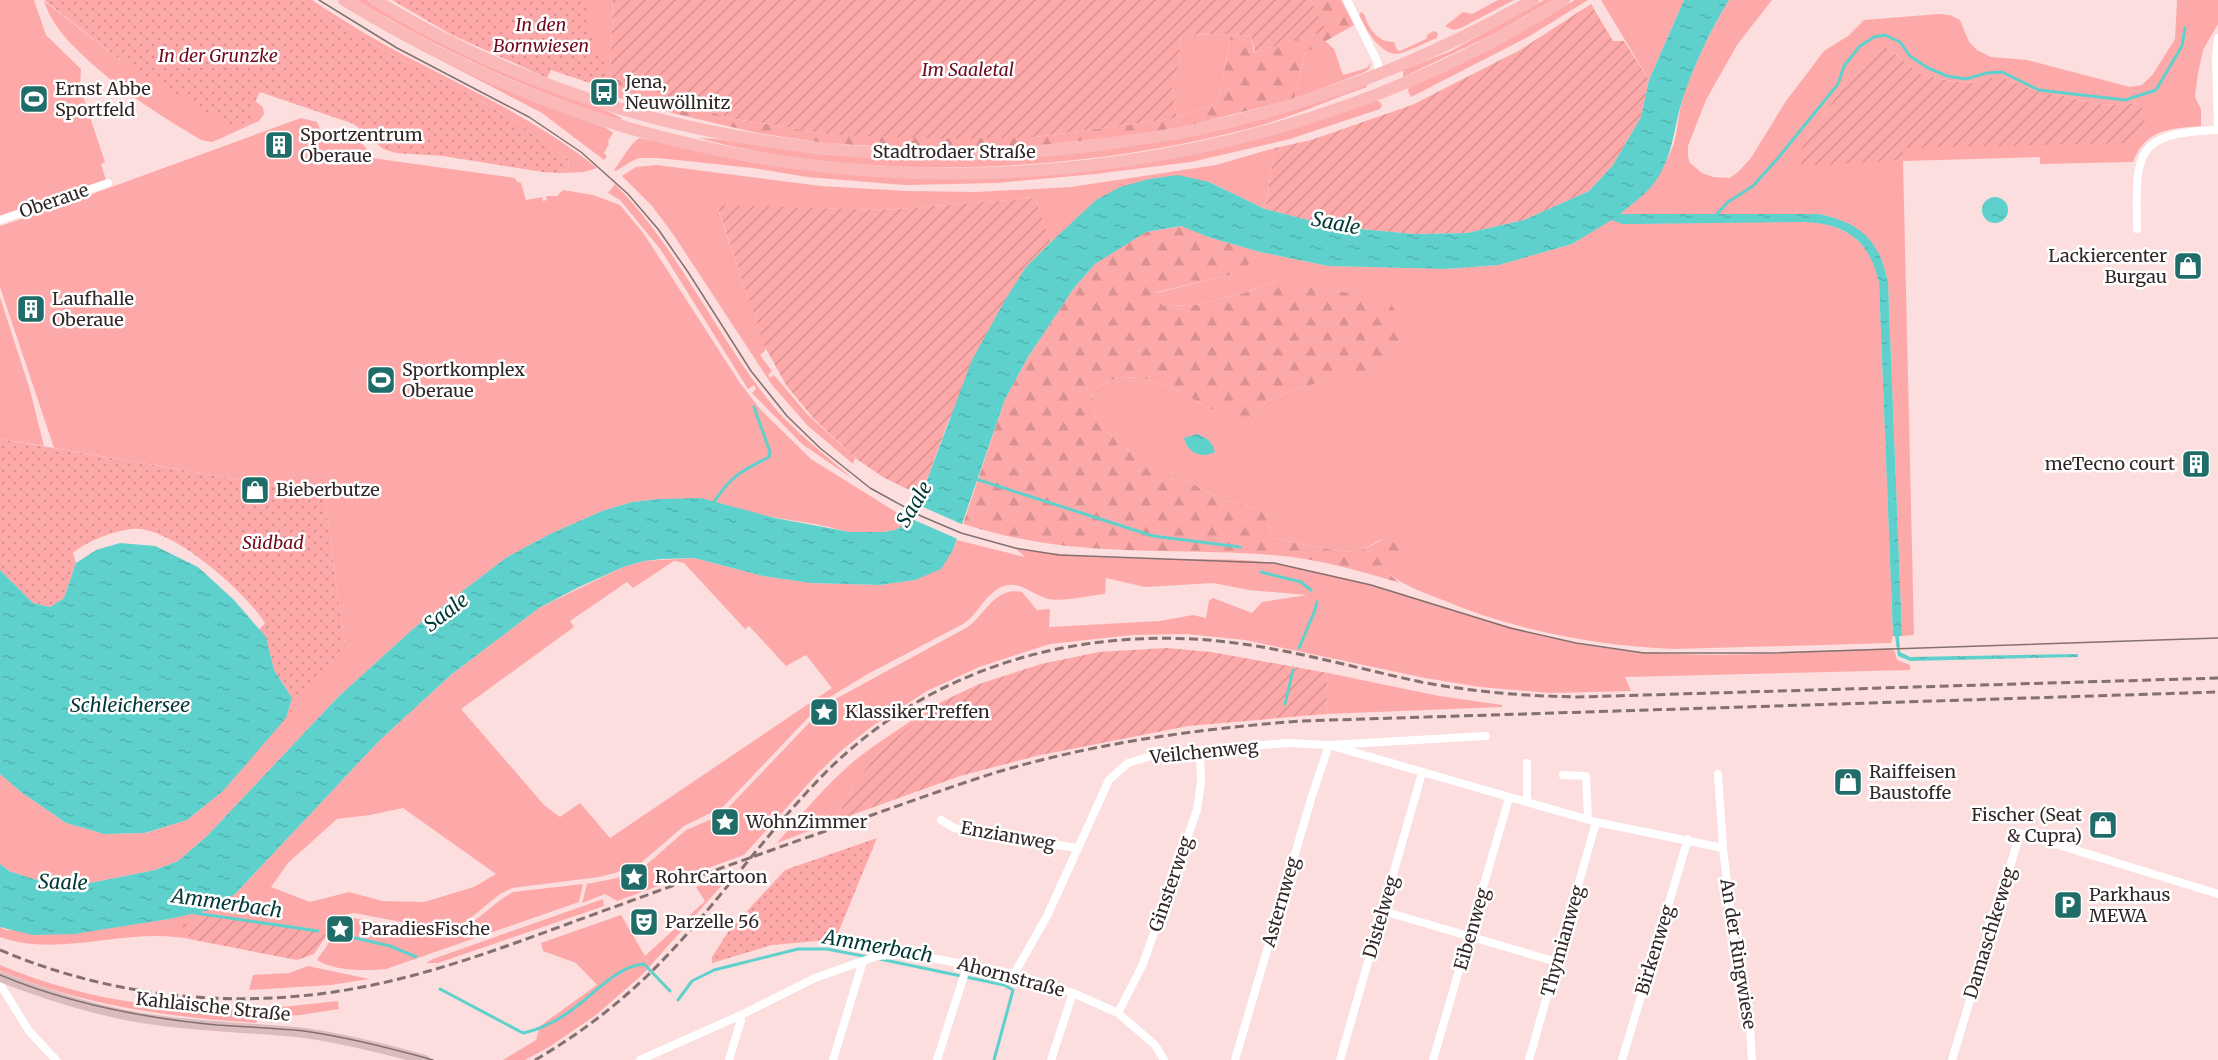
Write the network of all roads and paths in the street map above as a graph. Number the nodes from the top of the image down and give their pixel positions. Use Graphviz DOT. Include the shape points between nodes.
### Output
graph roads {
  1 [pos="344,0"];
  2 [pos="375,0"];
  3 [pos="1347,0"];
  4 [pos="1533,0"];
  5 [pos="1564,0"];
  6 [pos="2218,38"];
  7 [pos="1380,74"];
  8 [pos="1383,91"];
  9 [pos="2218,130"];
  10 [pos="108,183"];
  11 [pos="0,220"];
  12 [pos="2137,229"];
  13 [pos="1486,736"];
  14 [pos="1329,745"];
  15 [pos="1200,750"];
  16 [pos="1527,763"];
  17 [pos="1422,773"];
  18 [pos="1718,774"];
  19 [pos="1563,775"];
  20 [pos="1509,798"];
  21 [pos="1527,802"];
  22 [pos="941,820"];
  23 [pos="1592,820"];
  24 [pos="1688,839"];
  25 [pos="1077,848"];
  26 [pos="1723,848"];
  27 [pos="2218,894"];
  28 [pos="1383,911"];
  29 [pos="1469,938"];
  30 [pos="865,960"];
  31 [pos="1557,962"];
  32 [pos="965,971"];
  33 [pos="1014,974"];
  34 [pos="0,977"];
  35 [pos="0,984"];
  36 [pos="1073,993"];
  37 [pos="1118,1013"];
  38 [pos="741,1015"];
  39 [pos="56,1060"];
  40 [pos="425,1060"];
  41 [pos="640,1060"];
  42 [pos="729,1060"];
  43 [pos="833,1060"];
  44 [pos="937,1060"];
  45 [pos="1051,1060"];
  46 [pos="1164,1060"];
  47 [pos="1235,1060"];
  48 [pos="1340,1060"];
  49 [pos="1433,1060"];
  50 [pos="1528,1060"];
  51 [pos="1622,1060"];
  52 [pos="1752,1060"];
  53 [pos="1952,1060"];
  1 -- 8 [label="main road, Stadtrodaer Straße" via="459,63 602,120 731,152 854,169 1003,172 1112,162 1225,141"];
  2 -- 7 [label="main road, Stadtrodaer Straße" via="510,69 619,108 760,141 876,154 1036,153 1167,135 1252,116"];
  3 -- 7 [label="street"];
  4 -- 7 [label="main road, Stadtrodaer Straße" via="1457,41"];
  5 -- 8 [label="main road, Stadtrodaer Straße" via="1469,53"];
  6 -- 9 [label="street"];
  7 -- 8 [label="main road"];
  9 -- 12 [label="street" via="2171,135 2149,146 2137,169"];
  10 -- 11 [label="street, Oberaue"];
  13 -- 14 [label="street, Veilchenweg"];
  14 -- 15 [label="street, Veilchenweg" via="1287,743"];
  14 -- 17 [label="street"];
  14 -- 47 [label="street, Asternweg"];
  15 -- 25 [label="street, Veilchenweg" via="1158,754 1128,763 1109,780"];
  15 -- 37 [label="street, Ginsterweg" via="1197,810 1143,964"];
  16 -- 21 [label="street"];
  17 -- 20 [label="street"];
  17 -- 28 [label="street, Distelweg"];
  18 -- 26 [label="street, An der Ringwiese"];
  19 -- 23 [label="street" via="1586,776"];
  20 -- 21 [label="street"];
  20 -- 29 [label="street, Eibenweg"];
  21 -- 23 [label="street"];
  22 -- 25 [label="street, Enzianweg" via="954,828"];
  23 -- 24 [label="street"];
  23 -- 31 [label="street, Thymianweg"];
  24 -- 26 [label="street"];
  24 -- 51 [label="street, Birkenweg"];
  25 -- 33 [label="street, Veilchenweg" via="1047,916"];
  26 -- 52 [label="street, An der Ringwiese"];
  27 -- 53 [label="street, Damaschkeweg" via="2020,833"];
  28 -- 29 [label="street"];
  28 -- 48 [label="street, Distelweg"];
  29 -- 31 [label="street"];
  29 -- 49 [label="street, Eibenweg"];
  30 -- 32 [label="street, Ahornstraße" via="911,954"];
  30 -- 38 [label="street, Ahornstraße" via="815,978"];
  30 -- 43 [label="street"];
  31 -- 50 [label="street, Thymianweg"];
  32 -- 33 [label="street, Ahornstraße"];
  32 -- 44 [label="street"];
  33 -- 36 [label="street, Ahornstraße"];
  34 -- 40 [label="main road, Kahlaische Straße" via="86,1006 136,1017 305,1034"];
  35 -- 39 [label="street" via="29,1031"];
  36 -- 37 [label="street, Ahornstraße"];
  36 -- 45 [label="street"];
  37 -- 46 [label="street, Ahornstraße" via="1155,1045"];
  38 -- 41 [label="street, Ahornstraße"];
  38 -- 42 [label="street"];
}
